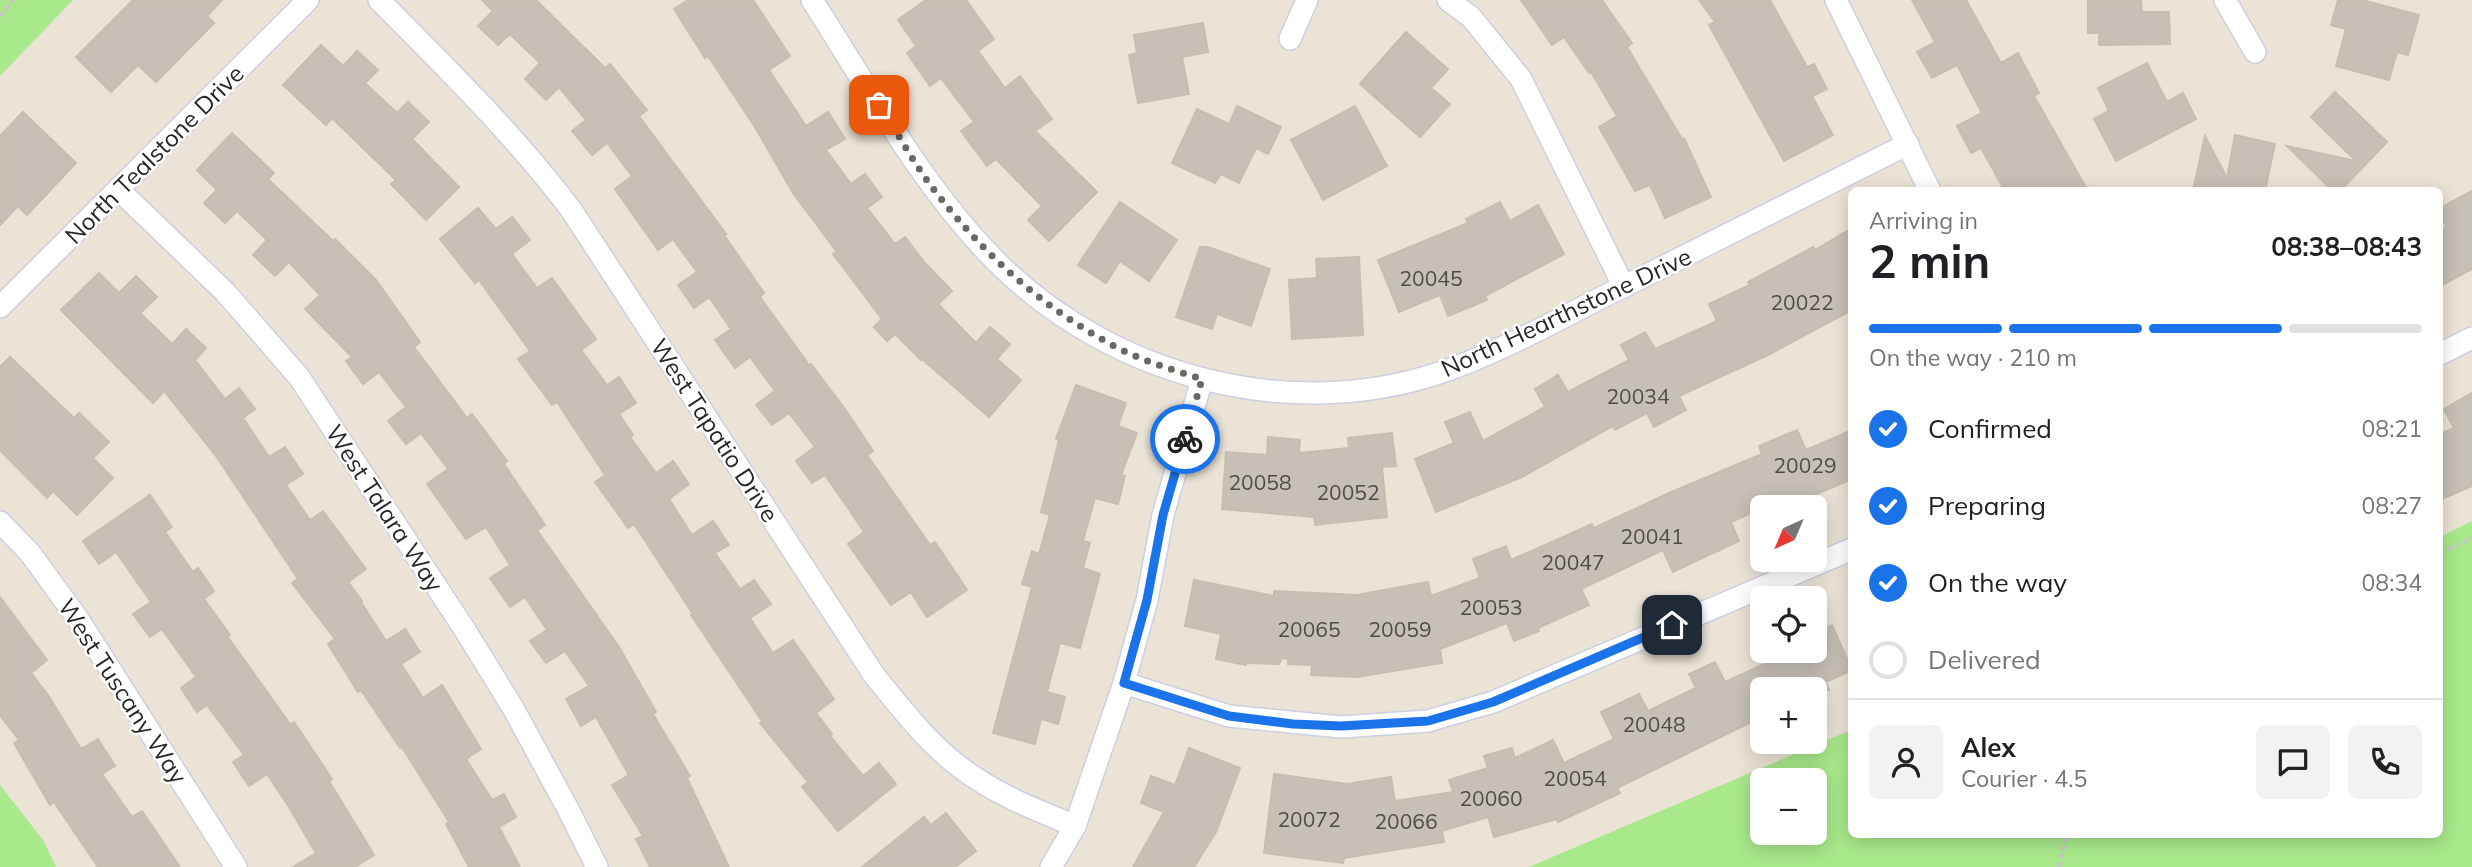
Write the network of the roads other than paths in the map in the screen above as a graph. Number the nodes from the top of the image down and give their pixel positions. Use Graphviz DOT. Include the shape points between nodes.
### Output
graph roads {
  1 [pos="308,0"];
  2 [pos="379,0"];
  3 [pos="812,0"];
  4 [pos="1307,0"];
  5 [pos="1448,0"];
  6 [pos="1836,0"];
  7 [pos="2225,0"];
  8 [pos="1290,39"];
  9 [pos="2255,52"];
  10 [pos="1908,144"];
  11 [pos="1928,187"];
  12 [pos="118,189"];
  13 [pos="1624,286"];
  14 [pos="0,307"];
  15 [pos="2472,338"];
  16 [pos="2443,352"];
  17 [pos="1202,379"];
  18 [pos="0,522"];
  19 [pos="1848,551"];
  20 [pos="1124,683"];
  21 [pos="1075,826"];
  22 [pos="236,867"];
  23 [pos="597,867"];
  24 [pos="1051,867"];
  1 -- 12 [label="street, North Tealstone Drive"];
  2 -- 21 [label="street, West Tapatio Drive" via="494,116 572,211 874,675 911,721 975,779"];
  3 -- 17 [label="street, North Hearthstone Drive" via="933,189 1005,270 1050,307 1109,344"];
  4 -- 8 [label="street"];
  5 -- 13 [label="street" via="1471,17 1521,79"];
  6 -- 10 [label="street"];
  7 -- 9 [label="street"];
  10 -- 11 [label="street"];
  10 -- 13 [label="street, North Hearthstone Drive"];
  12 -- 14 [label="street, North Tealstone Drive"];
  12 -- 23 [label="street, West Talara Way" via="225,292 299,377 513,708"];
  13 -- 17 [label="street, North Hearthstone Drive" via="1524,338 1402,383 1303,393"];
  15 -- 16 [label="street"];
  17 -- 20 [label="street" via="1163,515 1147,600"];
  18 -- 22 [label="street, West Tuscany Way" via="30,553 78,619"];
  19 -- 20 [label="street" via="1493,702 1428,721 1341,726 1229,716"];
  20 -- 21 [label="street"];
  21 -- 24 [label="street"];
}
